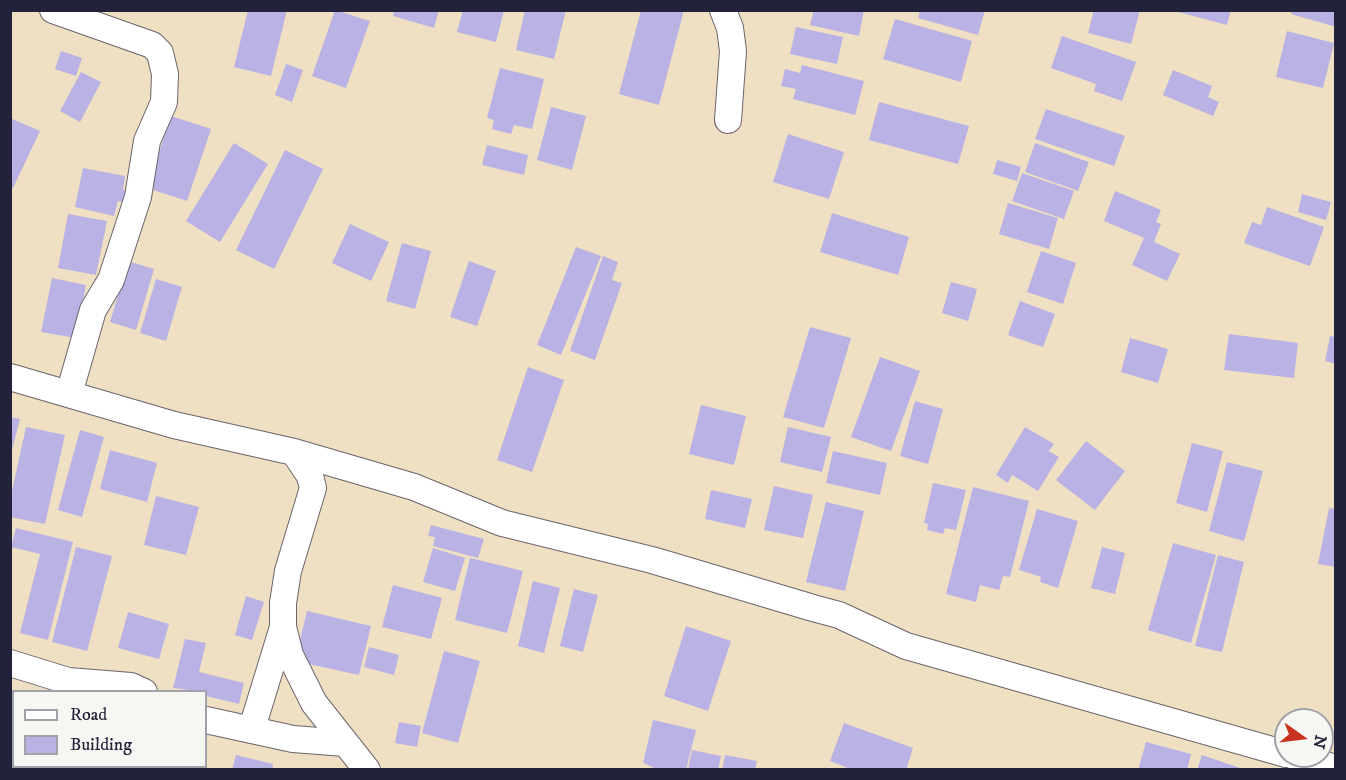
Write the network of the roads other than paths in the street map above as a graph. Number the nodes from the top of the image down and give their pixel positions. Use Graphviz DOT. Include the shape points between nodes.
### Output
graph roads {
  1 [pos="53,10"];
  2 [pos="723,10"];
  3 [pos="728,120"];
  4 [pos="10,377"];
  5 [pos="69,394"];
  6 [pos="294,452"];
  7 [pos="283,627"];
  8 [pos="10,663"];
  9 [pos="140,690"];
  10 [pos="207,720"];
  11 [pos="252,729"];
  12 [pos="345,742"];
  13 [pos="1274,751"];
  14 [pos="367,770"];
  1 -- 5 [label="street" via="152,45 160,53 165,74 164,102 147,141 138,197 111,280 93,310"];
  2 -- 3 [label="street" via="733,51"];
  4 -- 5 [label="street"];
  5 -- 6 [label="street" via="174,425"];
  6 -- 7 [label="street" via="313,488 288,571"];
  6 -- 13 [label="street" via="414,487 502,523 652,560 838,615 906,646"];
  7 -- 11 [label="street"];
  7 -- 12 [label="street" via="290,655 314,703"];
  8 -- 9 [label="street" via="68,681"];
  10 -- 11 [label="street"];
  11 -- 12 [label="street" via="293,739"];
  12 -- 14 [label="street"];
}
